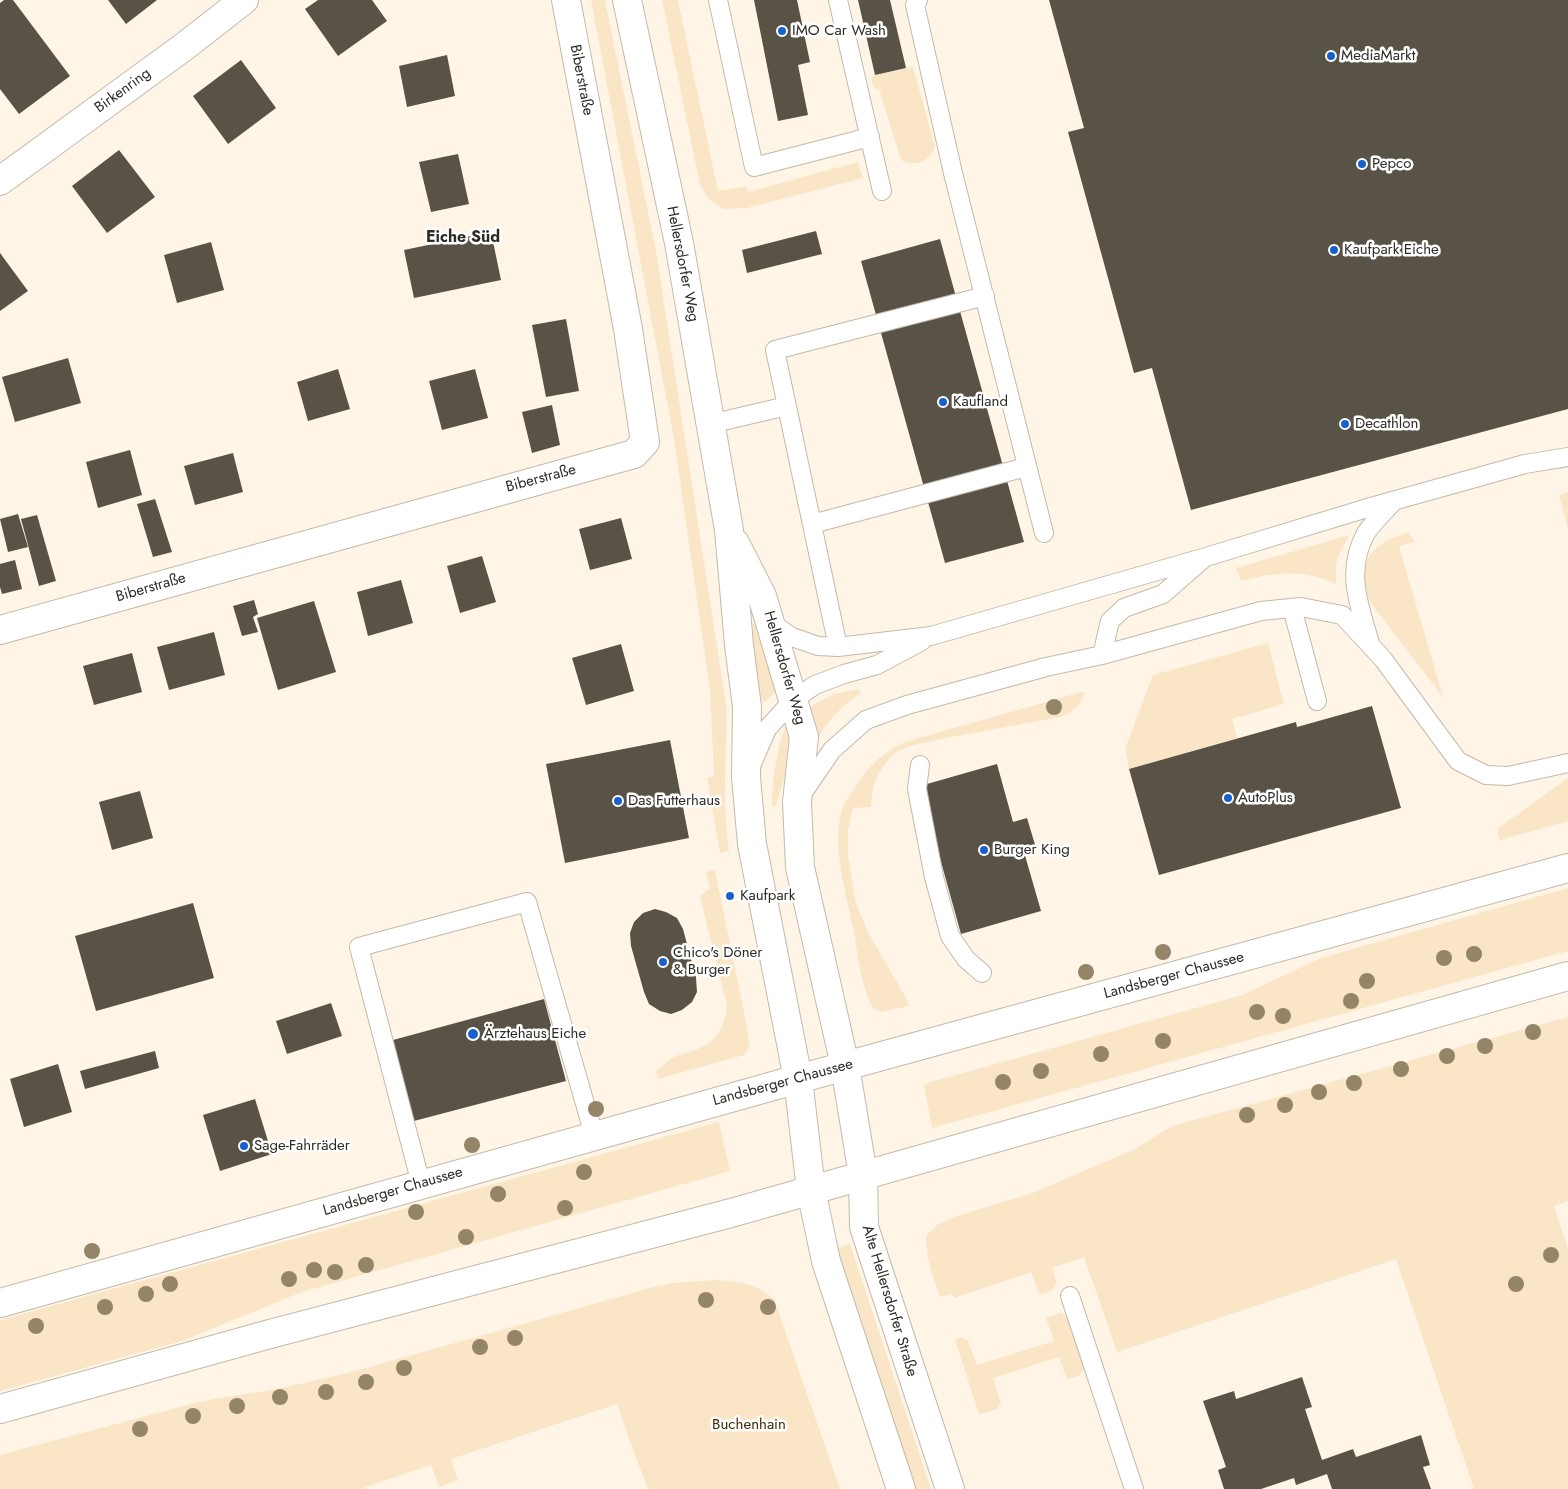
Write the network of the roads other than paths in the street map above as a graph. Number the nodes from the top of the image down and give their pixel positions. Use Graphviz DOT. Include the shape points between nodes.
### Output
graph roads {
  1 [pos="244,0"];
  2 [pos="566,0"];
  3 [pos="627,0"];
  4 [pos="718,0"];
  5 [pos="838,0"];
  6 [pos="918,0"];
  7 [pos="870,137"];
  8 [pos="2,174"];
  9 [pos="882,191"];
  10 [pos="985,296"];
  11 [pos="788,406"];
  12 [pos="710,424"];
  13 [pos="1568,457"];
  14 [pos="1026,467"];
  15 [pos="1394,501"];
  16 [pos="812,524"];
  17 [pos="729,530"];
  18 [pos="1044,533"];
  19 [pos="1206,557"];
  20 [pos="1292,608"];
  21 [pos="771,623"];
  22 [pos="0,630"];
  23 [pos="931,636"];
  24 [pos="1371,646"];
  25 [pos="838,647"];
  26 [pos="1102,656"];
  27 [pos="793,700"];
  28 [pos="1317,701"];
  29 [pos="1568,763"];
  30 [pos="920,765"];
  31 [pos="746,777"];
  32 [pos="797,802"];
  33 [pos="1568,868"];
  34 [pos="982,973"];
  35 [pos="1568,976"];
  36 [pos="845,1066"];
  37 [pos="798,1078"];
  38 [pos="853,1108"];
  39 [pos="594,1135"];
  40 [pos="863,1175"];
  41 [pos="420,1184"];
  42 [pos="811,1190"];
  43 [pos="1070,1296"];
  44 [pos="0,1303"];
  45 [pos="0,1409"];
  46 [pos="901,1489"];
  47 [pos="950,1489"];
  48 [pos="1134,1489"];
  1 -- 8 [label="street, Birkenring" via="185,46"];
  2 -- 22 [label="street, Biberstraße" via="628,329 645,442 634,454"];
  3 -- 12 [label="street, Hellersdorfer Weg" via="679,243"];
  4 -- 7 [label="lane" via="754,167"];
  5 -- 7 [label="lane"];
  6 -- 10 [label="lane" via="915,5 953,173"];
  7 -- 9 [label="lane"];
  10 -- 11 [label="lane" via="775,350"];
  10 -- 14 [label="lane"];
  11 -- 12 [label="lane"];
  11 -- 16 [label="lane"];
  12 -- 17 [label="street, Hellersdorfer Weg"];
  13 -- 15 [label="lane" via="1524,464"];
  14 -- 16 [label="lane"];
  14 -- 18 [label="lane"];
  15 -- 19 [label="lane"];
  15 -- 24 [label="lane" via="1366,532 1356,557 1354,581 1357,599"];
  16 -- 25 [label="lane"];
  17 -- 21 [label="street, Hellersdorfer Weg" via="762,596"];
  17 -- 31 [label="street, Hellersdorfer Weg" via="747,707"];
  19 -- 23 [label="lane"];
  19 -- 26 [label="lane" via="1163,594 1124,608 1110,620"];
  20 -- 24 [label="lane" via="1342,615"];
  20 -- 26 [label="lane" via="1261,611"];
  20 -- 28 [label="lane"];
  21 -- 25 [label="lane" via="792,637 818,646"];
  21 -- 27 [label="street, Hellersdorfer Weg"];
  23 -- 25 [label="lane"];
  23 -- 27 [label="lane" via="877,665 815,685"];
  24 -- 29 [label="lane" via="1458,761 1486,775 1508,776"];
  26 -- 32 [label="lane" via="1046,667 916,702 866,720 832,750"];
  27 -- 31 [label="lane" via="767,729"];
  27 -- 32 [label="street, Hellersdorfer Weg" via="804,737"];
  30 -- 34 [label="lane" via="917,789 934,877 950,936 966,959"];
  31 -- 37 [label="street, Hellersdorfer Weg" via="752,844"];
  32 -- 36 [label="street, Hellersdorfer Weg" via="800,868"];
  33 -- 36 [label="street, Landsberger Chaussee"];
  35 -- 40 [label="street"];
  36 -- 37 [label="street, Landsberger Chaussee"];
  36 -- 38 [label="street, Hellersdorfer Weg"];
  37 -- 39 [label="street, Landsberger Chaussee"];
  37 -- 42 [label="street, Hellersdorfer Weg"];
  38 -- 40 [label="street, Alte Hellersdorfer Straße"];
  39 -- 41 [label="street, Landsberger Chaussee"];
  39 -- 41 [label="lane" via="527,902 359,946"];
  40 -- 42 [label="street"];
  40 -- 47 [label="street, Alte Hellersdorfer Straße" via="864,1227"];
  41 -- 44 [label="street, Landsberger Chaussee"];
  42 -- 45 [label="street"];
  42 -- 46 [label="street" via="826,1261"];
  43 -- 48 [label="lane"];
}
